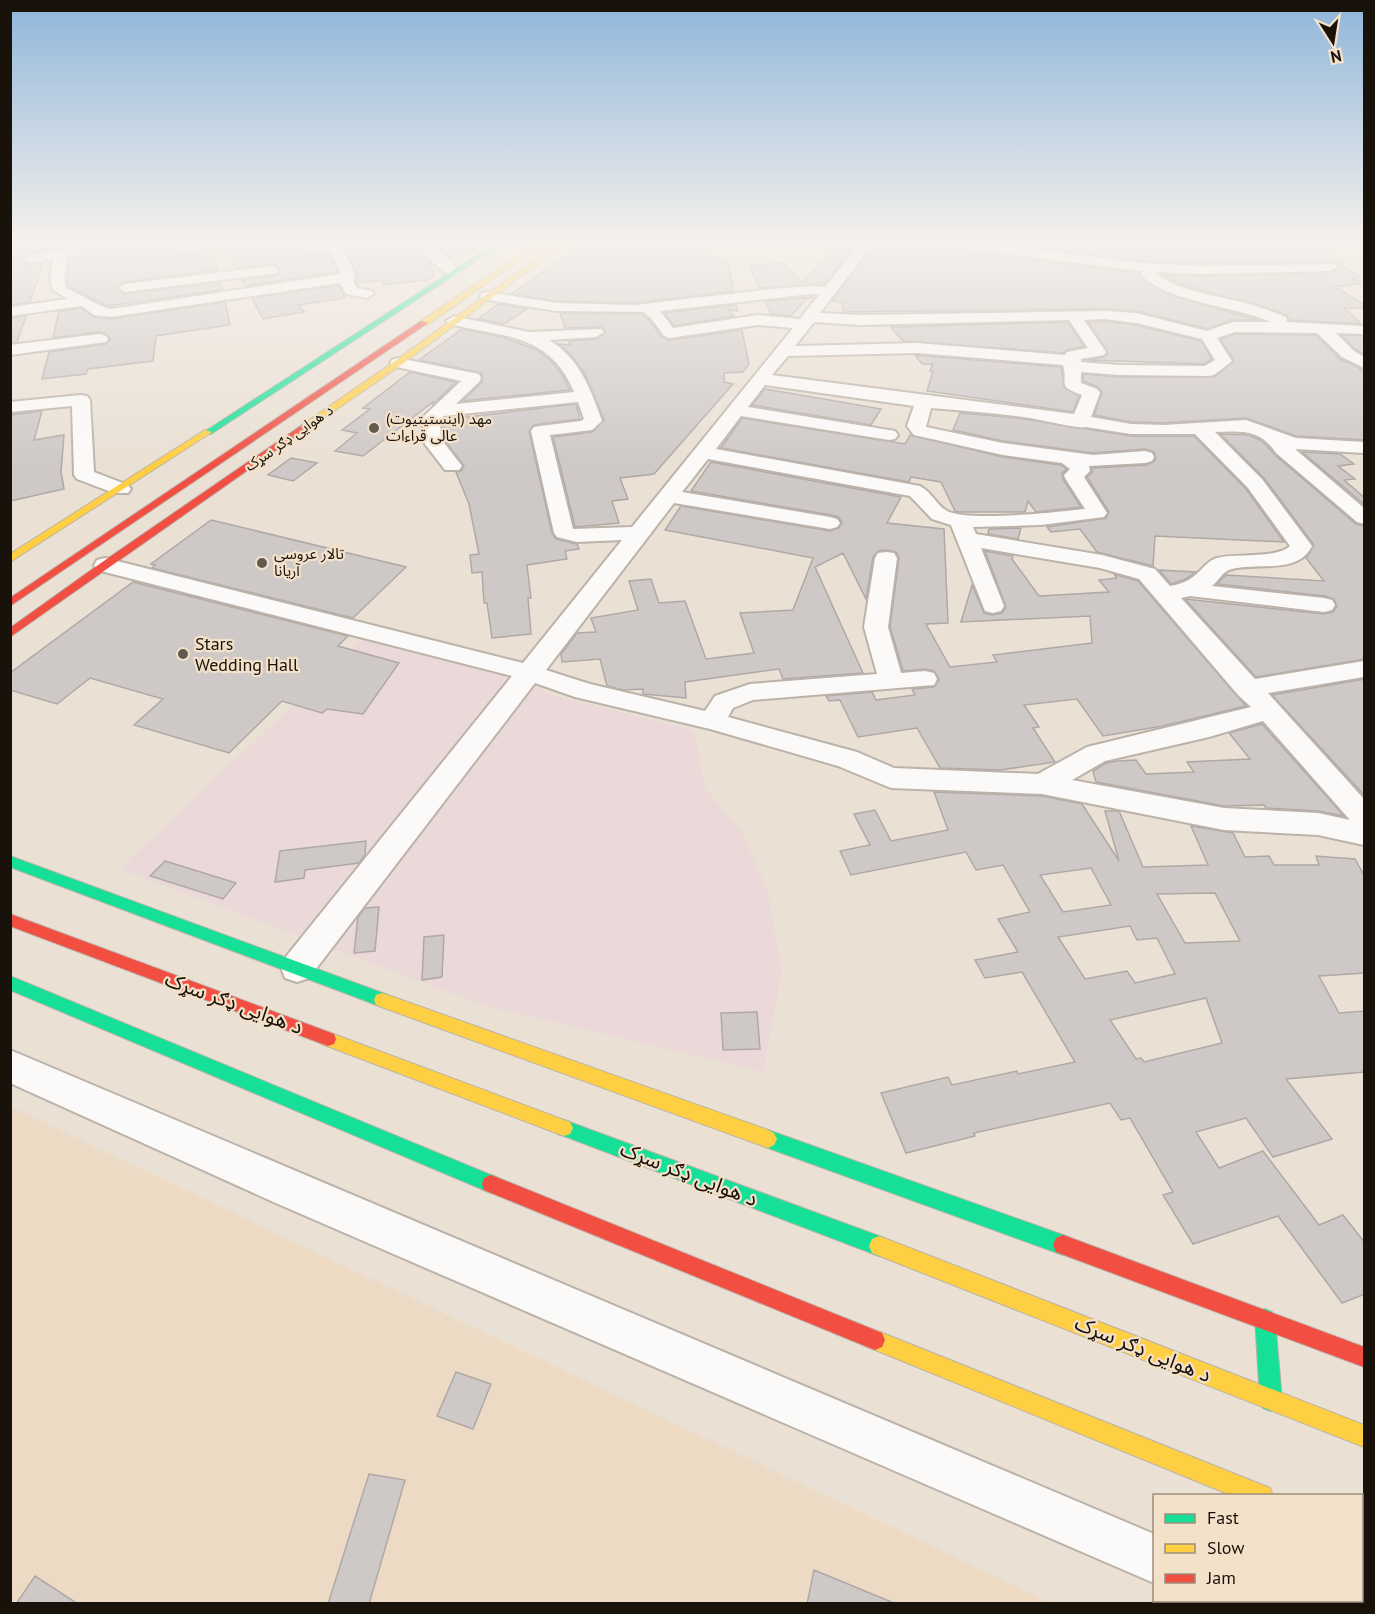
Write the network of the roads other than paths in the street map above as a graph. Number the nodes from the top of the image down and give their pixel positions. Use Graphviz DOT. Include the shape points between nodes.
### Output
graph roads {
  1 [pos="390,315"];
  2 [pos="415,315"];
  3 [pos="435,315"];
  4 [pos="461,315"];
  5 [pos="656,315"];
  6 [pos="811,315"];
  7 [pos="1270,315"];
  8 [pos="1074,316"];
  9 [pos="454,321"];
  10 [pos="807,321"];
  11 [pos="1297,327"];
  12 [pos="1321,328"];
  13 [pos="1365,330"];
  14 [pos="596,332"];
  15 [pos="1208,336"];
  16 [pos="527,337"];
  17 [pos="100,339"];
  18 [pos="10,350"];
  19 [pos="783,351"];
  20 [pos="1348,354"];
  21 [pos="1365,355"];
  22 [pos="398,363"];
  23 [pos="1365,363"];
  24 [pos="1072,364"];
  25 [pos="762,379"];
  26 [pos="584,396"];
  27 [pos="924,402"];
  28 [pos="10,407"];
  29 [pos="271,409"];
  30 [pos="737,410"];
  31 [pos="438,411"];
  32 [pos="1080,423"];
  33 [pos="1200,428"];
  34 [pos="890,435"];
  35 [pos="1276,439"];
  36 [pos="1365,447"];
  37 [pos="701,452"];
  38 [pos="1145,457"];
  39 [pos="1068,458"];
  40 [pos="452,466"];
  41 [pos="121,489"];
  42 [pos="669,496"];
  43 [pos="1365,518"];
  44 [pos="830,523"];
  45 [pos="963,530"];
  46 [pos="640,533"];
  47 [pos="886,558"];
  48 [pos="10,559"];
  49 [pos="105,566"];
  50 [pos="1192,590"];
  51 [pos="1164,594"];
  52 [pos="10,603"];
  53 [pos="1324,605"];
  54 [pos="993,606"];
  55 [pos="10,634"];
  56 [pos="1365,669"];
  57 [pos="528,672"];
  58 [pos="925,679"];
  59 [pos="891,680"];
  60 [pos="1247,689"];
  61 [pos="1267,711"];
  62 [pos="712,722"];
  63 [pos="1042,784"];
  64 [pos="1365,817"];
  65 [pos="1365,834"];
  66 [pos="10,861"];
  67 [pos="10,920"];
  68 [pos="297,968"];
  69 [pos="10,983"];
  70 [pos="10,1066"];
  71 [pos="1265,1319"];
  72 [pos="1365,1357"];
  73 [pos="1271,1400"];
  74 [pos="1365,1436"];
  75 [pos="1257,1494"];
  76 [pos="1153,1558"];
  1 -- 41 [label="main road"];
  2 -- 29 [label="main road"];
  3 -- 52 [label="main road"];
  4 -- 9 [label="main road, د هوایی ډګر سړک"];
  5 -- 10 [label="street" via="669,333 758,320"];
  6 -- 10 [label="street"];
  7 -- 11 [label="street"];
  8 -- 10 [label="street"];
  8 -- 15 [label="street" via="1136,318"];
  8 -- 24 [label="street" via="1098,352 1073,355"];
  9 -- 16 [label="street"];
  9 -- 22 [label="main road, د هوایی ډګر سړک"];
  10 -- 19 [label="street"];
  11 -- 12 [label="street"];
  11 -- 15 [label="street" via="1233,327"];
  12 -- 13 [label="street"];
  12 -- 20 [label="street"];
  14 -- 16 [label="street"];
  15 -- 24 [label="street" via="1224,361 1208,371 1119,370"];
  16 -- 26 [label="street" via="554,349 565,360"];
  17 -- 18 [label="street"];
  19 -- 24 [label="street" via="917,348"];
  19 -- 25 [label="street"];
  20 -- 21 [label="street"];
  20 -- 23 [label="street"];
  22 -- 31 [label="street" via="472,378"];
  22 -- 49 [label="main road, د هوایی ډګر سړک"];
  24 -- 32 [label="street" via="1072,386 1091,393"];
  25 -- 27 [label="street"];
  25 -- 30 [label="street"];
  26 -- 31 [label="street"];
  26 -- 46 [label="street" via="592,423 540,431 564,533"];
  27 -- 32 [label="street" via="1027,412"];
  27 -- 39 [label="street" via="916,426 921,431"];
  28 -- 41 [label="street" via="81,400 84,475"];
  30 -- 34 [label="street"];
  30 -- 37 [label="street"];
  31 -- 40 [label="street" via="431,418 432,440"];
  32 -- 33 [label="street" via="1131,429"];
  33 -- 35 [label="street" via="1246,425"];
  33 -- 50 [label="street" via="1232,456 1301,546 1285,558 1221,564"];
  35 -- 36 [label="street"];
  35 -- 43 [label="street"];
  37 -- 42 [label="street"];
  37 -- 45 [label="street" via="913,490 939,516"];
  38 -- 39 [label="street" via="1093,461"];
  39 -- 45 [label="street" via="1080,467 1075,478 1097,513 1001,520"];
  41 -- 48 [label="main road"];
  42 -- 44 [label="street"];
  42 -- 46 [label="street"];
  45 -- 51 [label="street" via="1147,574"];
  45 -- 54 [label="street"];
  46 -- 57 [label="street"];
  47 -- 59 [label="street" via="876,627"];
  49 -- 55 [label="main road, د هوایی ډګر سړک"];
  49 -- 57 [label="street"];
  50 -- 51 [label="street"];
  50 -- 53 [label="street"];
  51 -- 60 [label="street"];
  56 -- 60 [label="street"];
  57 -- 62 [label="street" via="584,691"];
  57 -- 68 [label="street"];
  58 -- 59 [label="street"];
  59 -- 62 [label="street" via="750,692 724,702"];
  60 -- 61 [label="street"];
  61 -- 63 [label="street" via="1097,754"];
  61 -- 64 [label="street"];
  62 -- 63 [label="street" via="848,759 891,778"];
  63 -- 65 [label="street" via="1224,819 1318,824"];
  66 -- 68 [label="main road"];
  67 -- 73 [label="main road, د هوایی ډګر سړک" via="960,1276"];
  68 -- 71 [label="main road"];
  69 -- 75 [label="main road" via="956,1374"];
  70 -- 76 [label="street"];
  71 -- 72 [label="main road"];
  71 -- 73 [label="main road"];
  73 -- 74 [label="main road, د هوایی ډګر سړک"];
}
